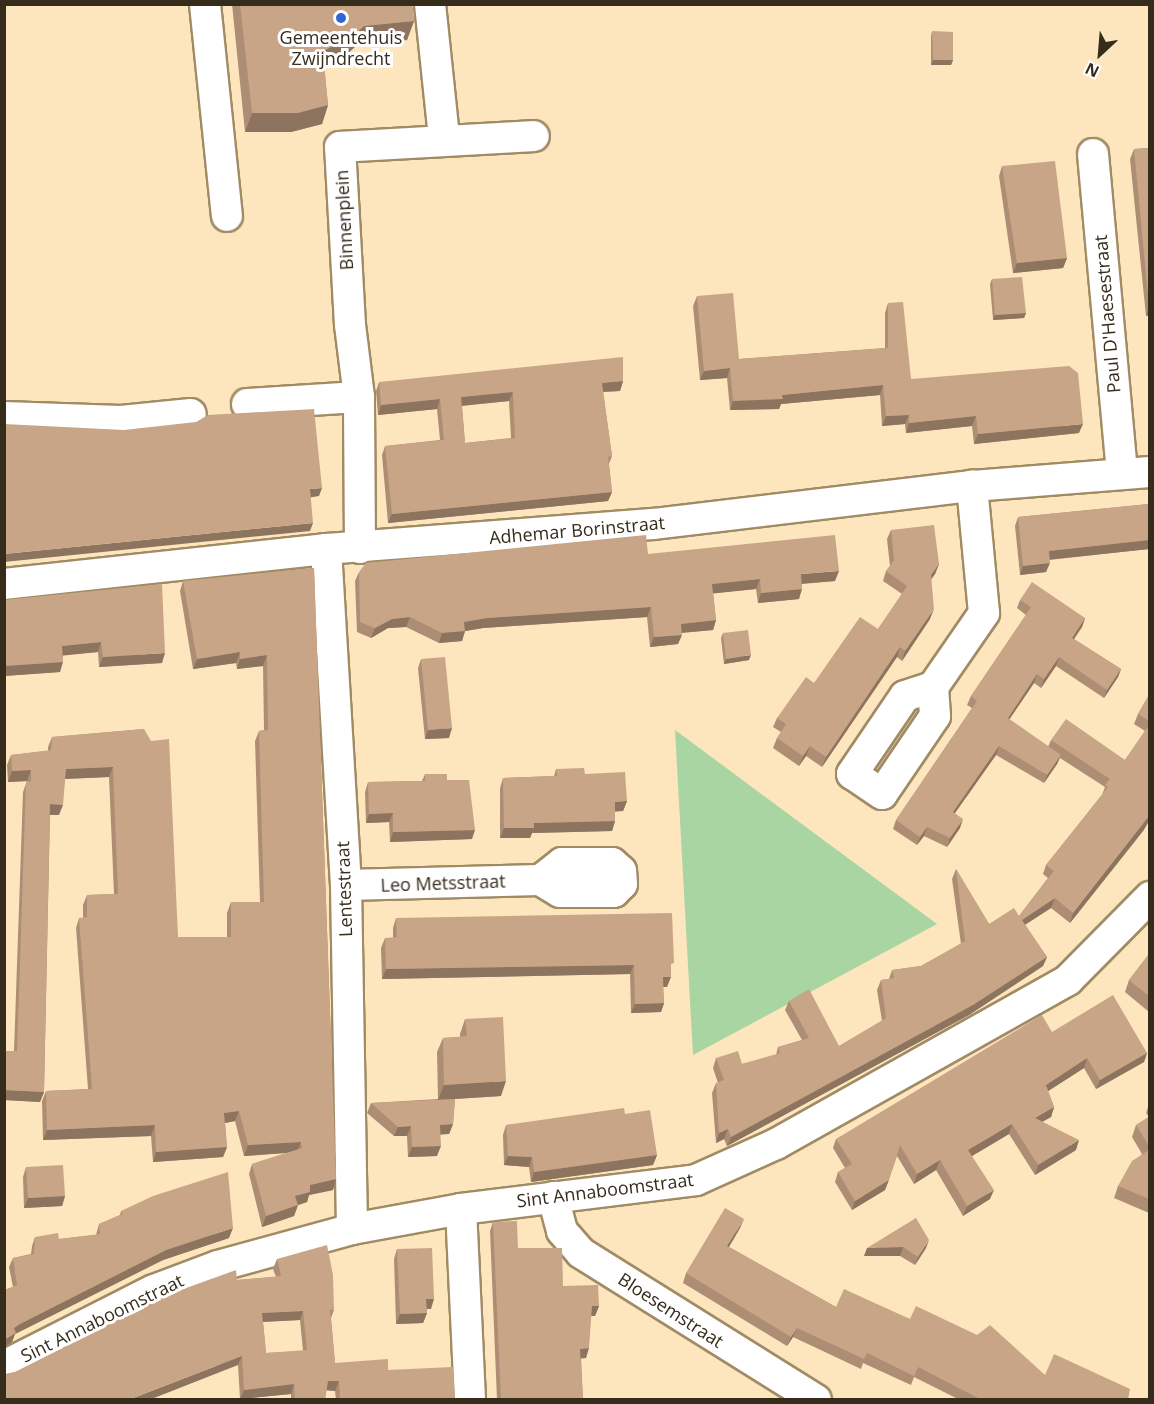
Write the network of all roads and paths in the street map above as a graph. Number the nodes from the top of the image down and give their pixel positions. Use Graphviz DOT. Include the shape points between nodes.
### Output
graph roads {
  1 [pos="205,4"];
  2 [pos="430,4"];
  3 [pos="534,136"];
  4 [pos="444,138"];
  5 [pos="1093,154"];
  6 [pos="227,216"];
  7 [pos="358,397"];
  8 [pos="247,404"];
  9 [pos="191,414"];
  10 [pos="4,417"];
  11 [pos="1136,473"];
  12 [pos="972,486"];
  13 [pos="360,548"];
  14 [pos="326,549"];
  15 [pos="4,584"];
  16 [pos="933,687"];
  17 [pos="540,880"];
  18 [pos="346,885"];
  19 [pos="1149,897"];
  20 [pos="553,1197"];
  21 [pos="461,1209"];
  22 [pos="352,1229"];
  23 [pos="4,1366"];
  24 [pos="470,1400"];
  25 [pos="816,1400"];
  1 -- 6 [label="street"];
  2 -- 4 [label="street"];
  3 -- 4 [label="street"];
  4 -- 7 [label="street, Binnenplein" via="340,147"];
  5 -- 11 [label="street, Paul D'Haesestraat"];
  7 -- 8 [label="street"];
  7 -- 13 [label="street, Binnenplein"];
  9 -- 10 [label="street" via="121,421"];
  11 -- 12 [label="street, Adhemar Borinstraat"];
  12 -- 13 [label="street, Adhemar Borinstraat" via="653,524"];
  12 -- 16 [label="street" via="984,613"];
  13 -- 14 [label="street, Adhemar Borinstraat"];
  14 -- 15 [label="street, Adhemar Borinstraat"];
  14 -- 18 [label="street, Lentestraat"];
  17 -- 18 [label="street, Leo Metsstraat"];
  18 -- 22 [label="street, Lentestraat"];
  19 -- 20 [label="street, Sint Annaboomstraat" via="1068,980 776,1144 696,1180"];
  20 -- 21 [label="street, Sint Annaboomstraat"];
  20 -- 25 [label="street, Bloesemstraat" via="562,1231 581,1253"];
  21 -- 22 [label="street, Sint Annaboomstraat"];
  21 -- 24 [label="street"];
  22 -- 23 [label="street, Sint Annaboomstraat" via="218,1266 154,1290"];
}
